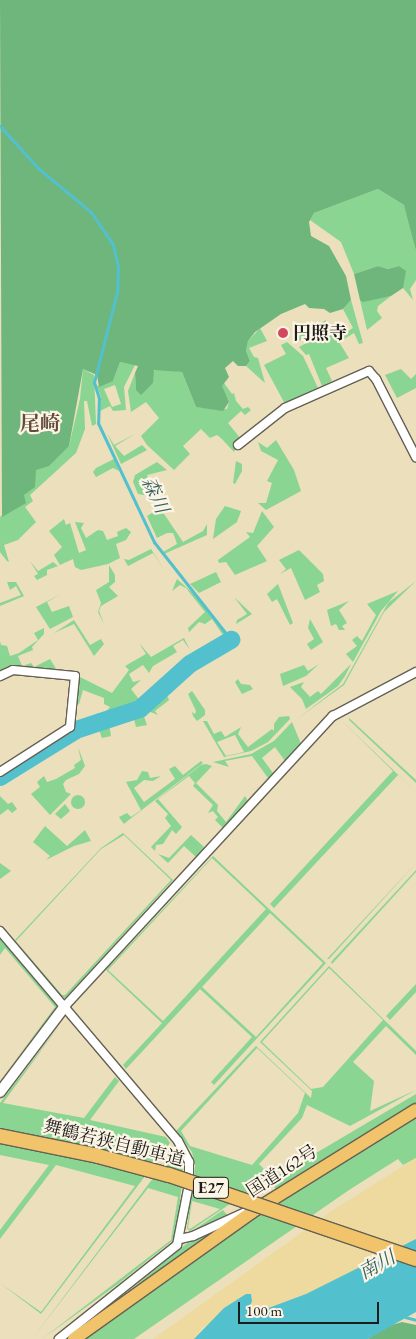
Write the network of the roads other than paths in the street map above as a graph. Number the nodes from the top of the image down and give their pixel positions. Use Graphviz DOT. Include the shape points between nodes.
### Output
graph roads {
  1 [pos="238,446"];
  2 [pos="416,457"];
  3 [pos="416,672"];
  4 [pos="0,676"];
  5 [pos="0,772"];
  6 [pos="0,931"];
  7 [pos="65,1006"];
  8 [pos="0,1092"];
  9 [pos="416,1110"];
  10 [pos="0,1136"];
  11 [pos="252,1212"];
  12 [pos="180,1239"];
  13 [pos="416,1259"];
  14 [pos="59,1339"];
  15 [pos="74,1339"];
  1 -- 2 [label="street" via="285,408 369,371"];
  3 -- 7 [label="street" via="332,716"];
  4 -- 5 [label="street" via="14,670 75,676 70,727"];
  6 -- 7 [label="street"];
  7 -- 8 [label="street"];
  7 -- 12 [label="street" via="187,1155 189,1184"];
  9 -- 11 [label="highway, 国道162号"];
  10 -- 13 [label="highway, 舞鶴若狭自動車道 / E27, bridge" via="89,1153 178,1177"];
  11 -- 12 [label="street"];
  11 -- 15 [label="highway, 国道162号"];
  12 -- 14 [label="street" via="102,1307"];
}
